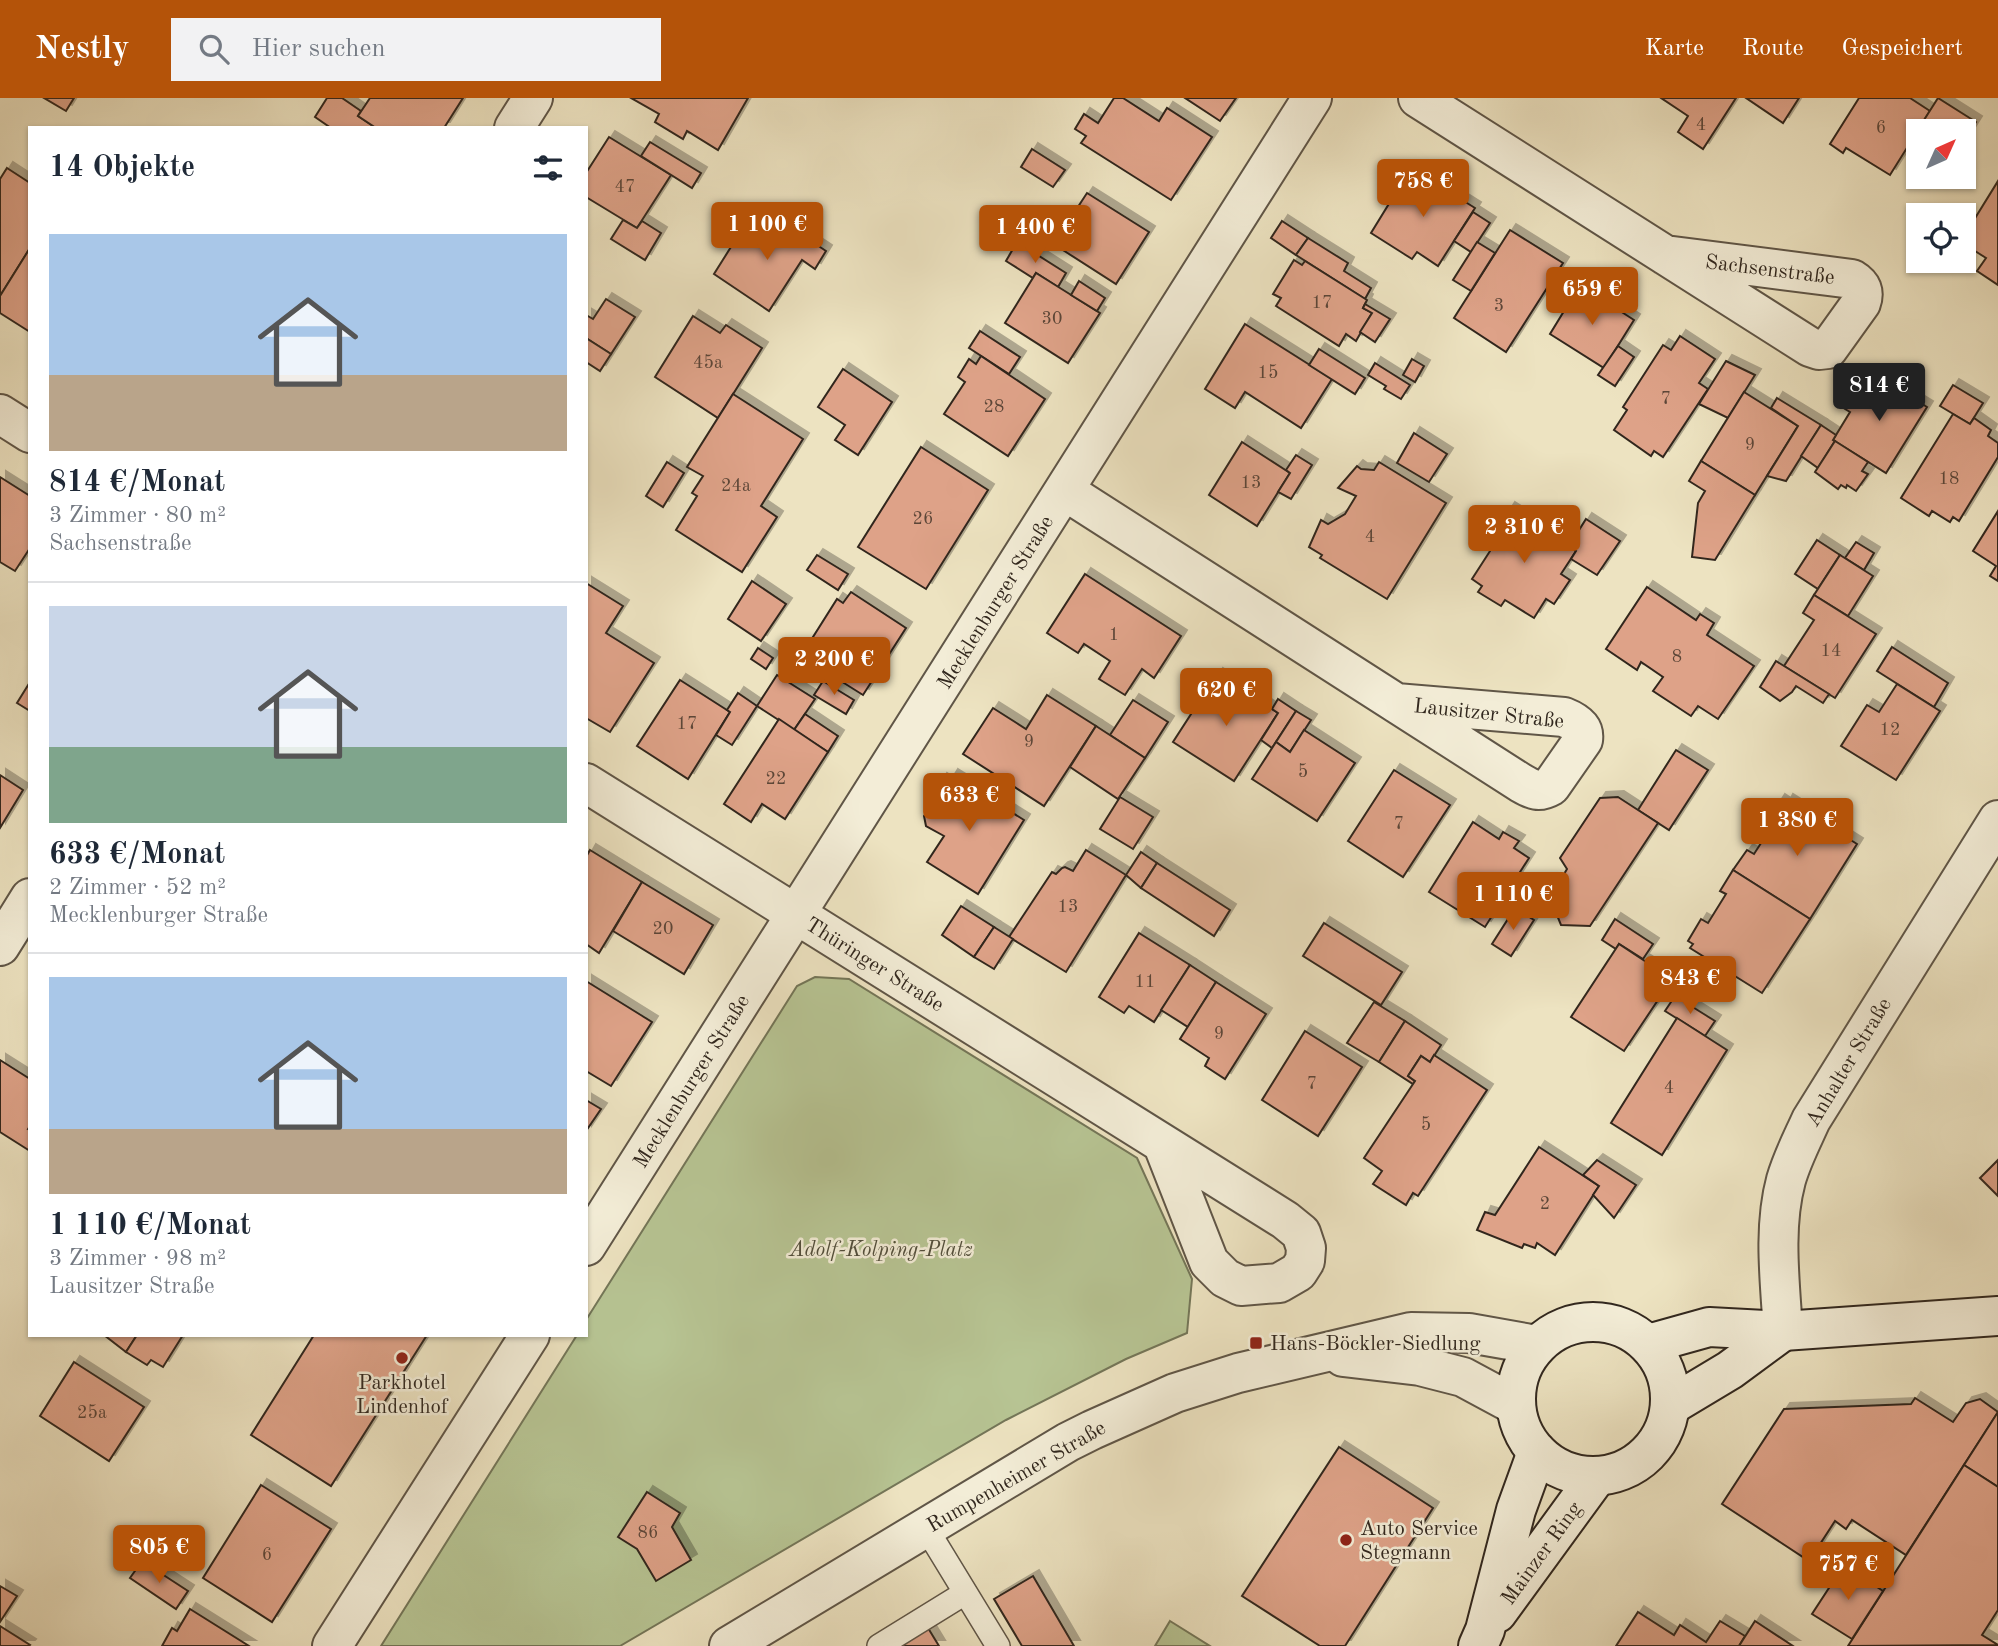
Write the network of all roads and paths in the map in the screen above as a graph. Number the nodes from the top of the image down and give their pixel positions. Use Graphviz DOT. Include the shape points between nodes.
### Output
graph roads {
  1 [pos="533,98"];
  2 [pos="1312,98"];
  3 [pos="1418,98"];
  4 [pos="515,126"];
  5 [pos="1665,255"];
  6 [pos="0,414"];
  7 [pos="28,432"];
  8 [pos="1065,491"];
  9 [pos="1396,703"];
  10 [pos="588,784"];
  11 [pos="1998,820"];
  12 [pos="28,901"];
  13 [pos="797,915"];
  14 [pos="0,946"];
  15 [pos="1163,1145"];
  16 [pos="588,1243"];
  17 [pos="1998,1316"];
  18 [pos="1783,1331"];
  19 [pos="529,1337"];
  20 [pos="1648,1344"];
  21 [pos="1538,1345"];
  22 [pos="1324,1354"];
  23 [pos="1516,1405"];
  24 [pos="1670,1406"];
  25 [pos="1537,1452"];
  26 [pos="1598,1476"];
  27 [pos="926,1528"];
  28 [pos="965,1593"];
  29 [pos="1481,1638"];
  30 [pos="737,1644"];
  31 [pos="995,1645"];
  32 [pos="332,1646"];
  33 [pos="879,1646"];
  1 -- 4 [label="street"];
  2 -- 8 [label="street, Mecklenburger Straße"];
  3 -- 5 [label="street"];
  6 -- 7 [label="street"];
  8 -- 9 [label="street, Lausitzer Straße"];
  8 -- 13 [label="street, Mecklenburger Straße"];
  10 -- 13 [label="street, Thüringer Straße"];
  11 -- 18 [label="street, Anhalter Straße" via="1798,1148 1786,1180 1779,1236"];
  12 -- 14 [label="street"];
  13 -- 15 [label="street, Thüringer Straße"];
  13 -- 16 [label="street, Mecklenburger Straße"];
  17 -- 18 [label="street"];
  18 -- 20 [label="street" via="1709,1327"];
  18 -- 24 [label="street"];
  19 -- 32 [label="street"];
  20 -- 21 [label="street" via="1620,1327 1593,1322 1565,1326"];
  20 -- 24 [label="street" via="1667,1375"];
  21 -- 22 [label="street, Rumpenheimer Straße" via="1469,1333 1411,1332"];
  21 -- 23 [label="street" via="1518,1377"];
  22 -- 23 [label="street, Rumpenheimer Straße" via="1420,1366 1463,1377"];
  22 -- 27 [label="street, Rumpenheimer Straße" via="1238,1373 1136,1410 1068,1442"];
  23 -- 25 [label="street" via="1523,1433"];
  24 -- 26 [label="street" via="1665,1429 1643,1458 1611,1475"];
  25 -- 26 [label="street" via="1558,1468"];
  25 -- 29 [label="street, Mainzer Ring"];
  26 -- 29 [label="street, Mainzer Ring"];
  27 -- 28 [label="lane"];
  27 -- 30 [label="street, Rumpenheimer Straße"];
  28 -- 31 [label="lane"];
  28 -- 33 [label="lane"];
}
